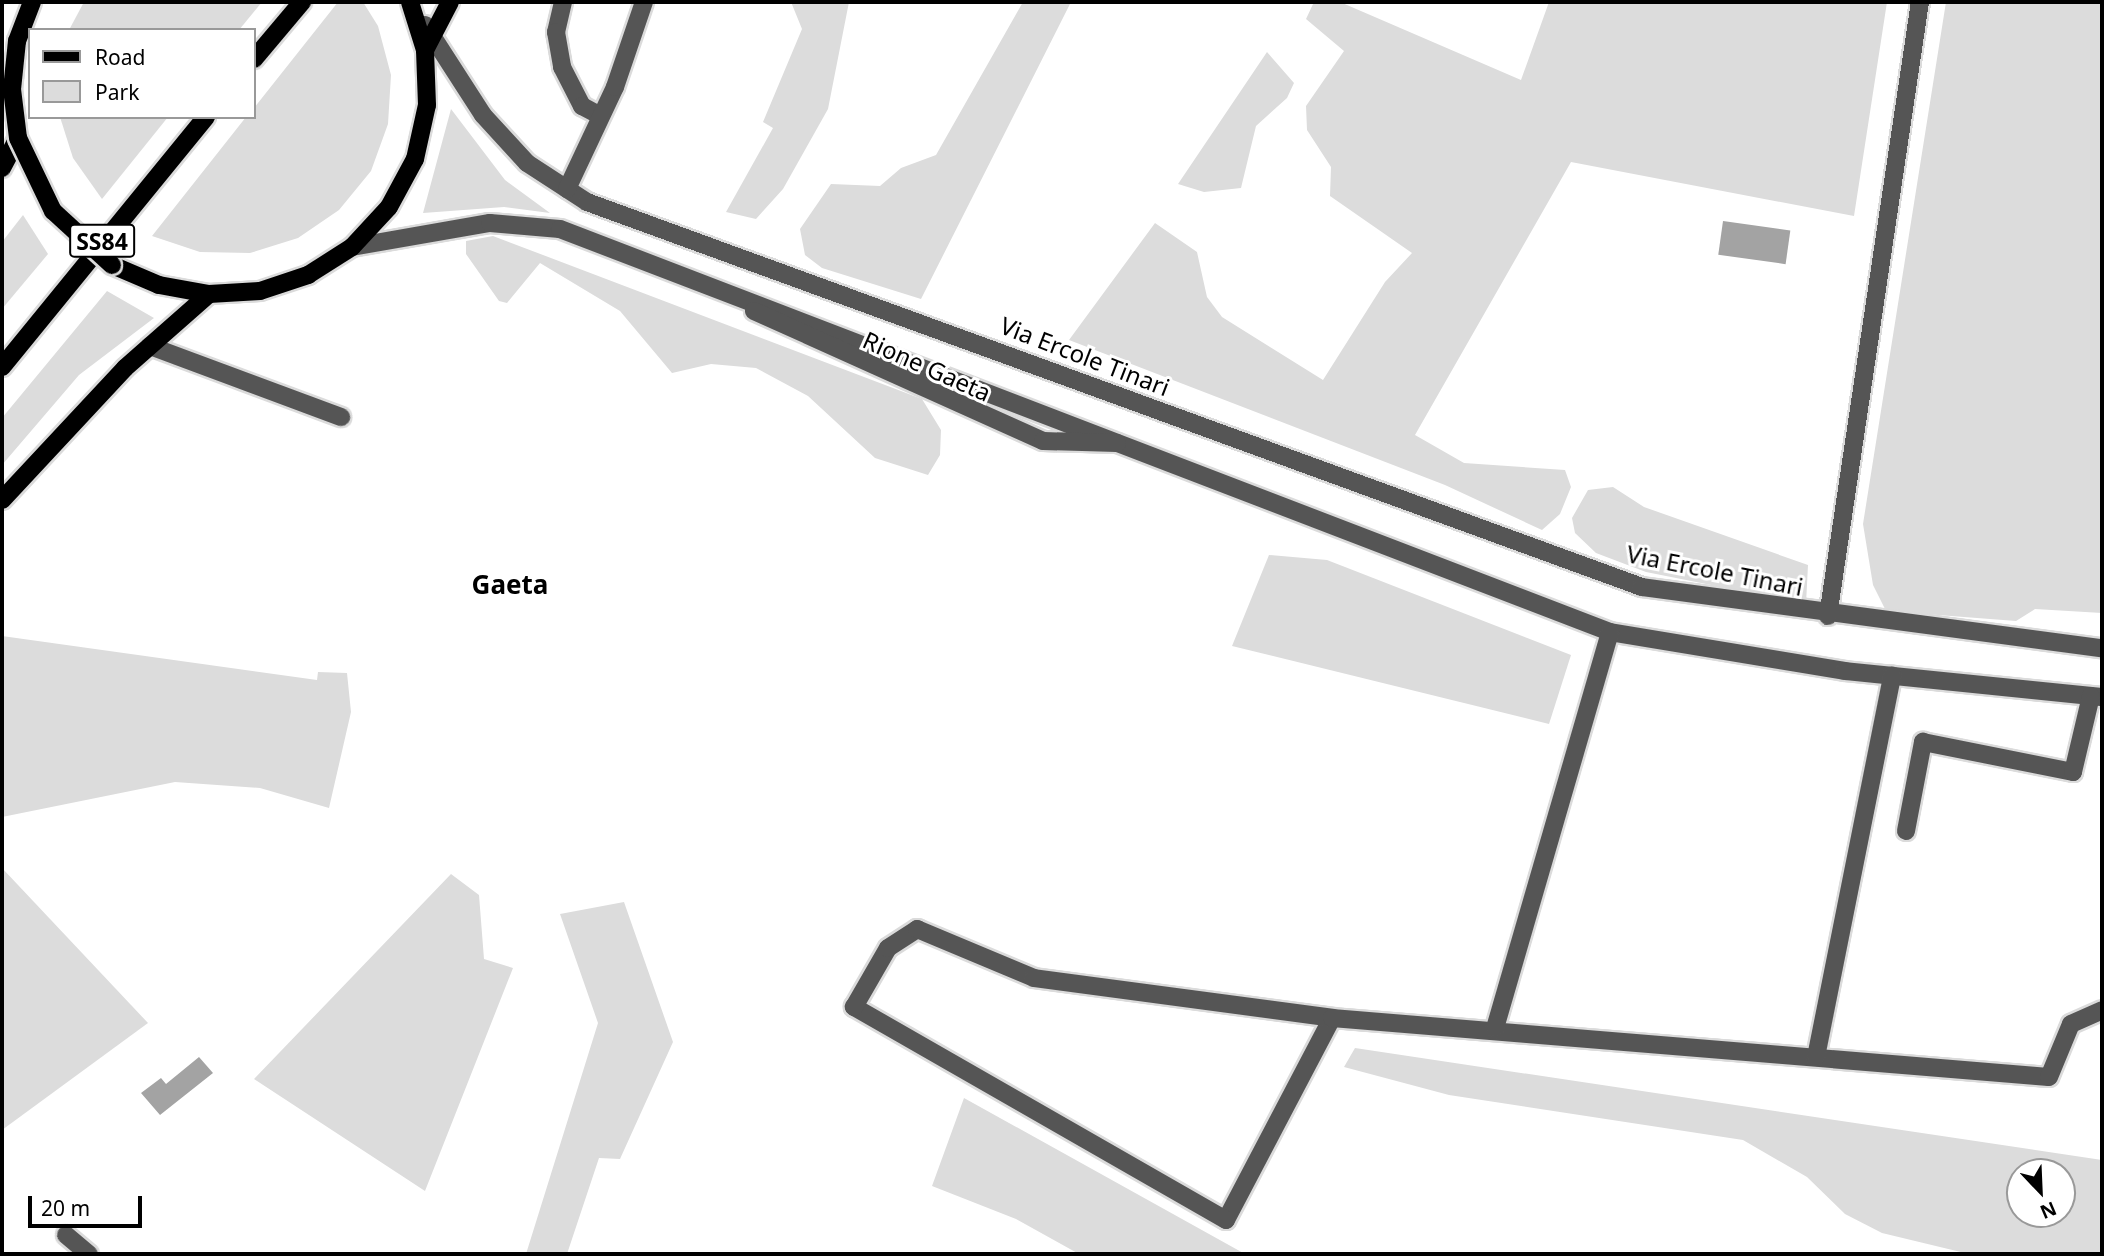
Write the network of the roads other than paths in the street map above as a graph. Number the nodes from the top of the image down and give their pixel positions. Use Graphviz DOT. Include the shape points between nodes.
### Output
graph roads {
  1 [pos="32,2"];
  2 [pos="302,2"];
  3 [pos="410,2"];
  4 [pos="450,2"];
  5 [pos="563,2"];
  6 [pos="644,2"];
  7 [pos="1920,2"];
  8 [pos="428,43"];
  9 [pos="256,57"];
  10 [pos="2,110"];
  11 [pos="601,116"];
  12 [pos="204,119"];
  13 [pos="17,131"];
  14 [pos="2,168"];
  15 [pos="567,189"];
  16 [pos="352,247"];
  17 [pos="726,292"];
  18 [pos="209,294"];
  19 [pos="150,346"];
  20 [pos="2,367"];
  21 [pos="341,417"];
  22 [pos="1121,442"];
  23 [pos="2,500"];
  24 [pos="1828,616"];
  25 [pos="1610,632"];
  26 [pos="2102,648"];
  27 [pos="1892,676"];
  28 [pos="2097,697"];
  29 [pos="1906,831"];
  30 [pos="2102,1010"];
  31 [pos="1332,1018"];
  32 [pos="1495,1028"];
  33 [pos="1815,1057"];
  34 [pos="66,1235"];
  35 [pos="89,1254"];
  1 -- 13 [label="main road, Via Ercole Tinari, bridge" via="18,41"];
  2 -- 9 [label="main road"];
  3 -- 8 [label="main road, Via Ercole Tinari"];
  4 -- 8 [label="main road"];
  5 -- 11 [label="street" via="556,32 562,67 582,106"];
  6 -- 11 [label="street"];
  7 -- 24 [label="street, Via Ercole Tinari"];
  8 -- 15 [label="street, Via Ercole Tinari" via="527,163"];
  8 -- 16 [label="main road, Via Ercole Tinari" via="427,105 415,159 389,207"];
  10 -- 13 [label="main road"];
  11 -- 15 [label="street"];
  12 -- 20 [label="main road, SS84"];
  13 -- 14 [label="main road"];
  13 -- 18 [label="main road, Via Ercole Tinari, bridge" via="53,211 112,265 159,285"];
  15 -- 24 [label="street, Via Ercole Tinari" via="587,202 1642,587"];
  16 -- 17 [label="street, Via Ercole Tinari" via="491,223 560,229"];
  16 -- 18 [label="main road, Via Ercole Tinari" via="284,283"];
  17 -- 22 [label="street, Via Ercole Tinari"];
  17 -- 22 [label="street, Rione Gaeta" via="777,326 1043,441"];
  18 -- 19 [label="main road"];
  19 -- 21 [label="street"];
  19 -- 23 [label="main road"];
  22 -- 25 [label="street, Via Ercole Tinari"];
  24 -- 26 [label="street, Via Ercole Tinari"];
  25 -- 27 [label="street, Via Ercole Tinari"];
  25 -- 32 [label="street"];
  27 -- 28 [label="street, Via Ercole Tinari"];
  27 -- 33 [label="street"];
  28 -- 29 [label="street" via="2073,772 1923,742"];
  30 -- 33 [label="street" via="2070,1024 2049,1077"];
  31 -- 31 [label="street" via="1034,978 917,929 888,948 854,1007 1226,1220"];
  31 -- 32 [label="street"];
  32 -- 33 [label="street"];
  34 -- 35 [label="street"];
}
